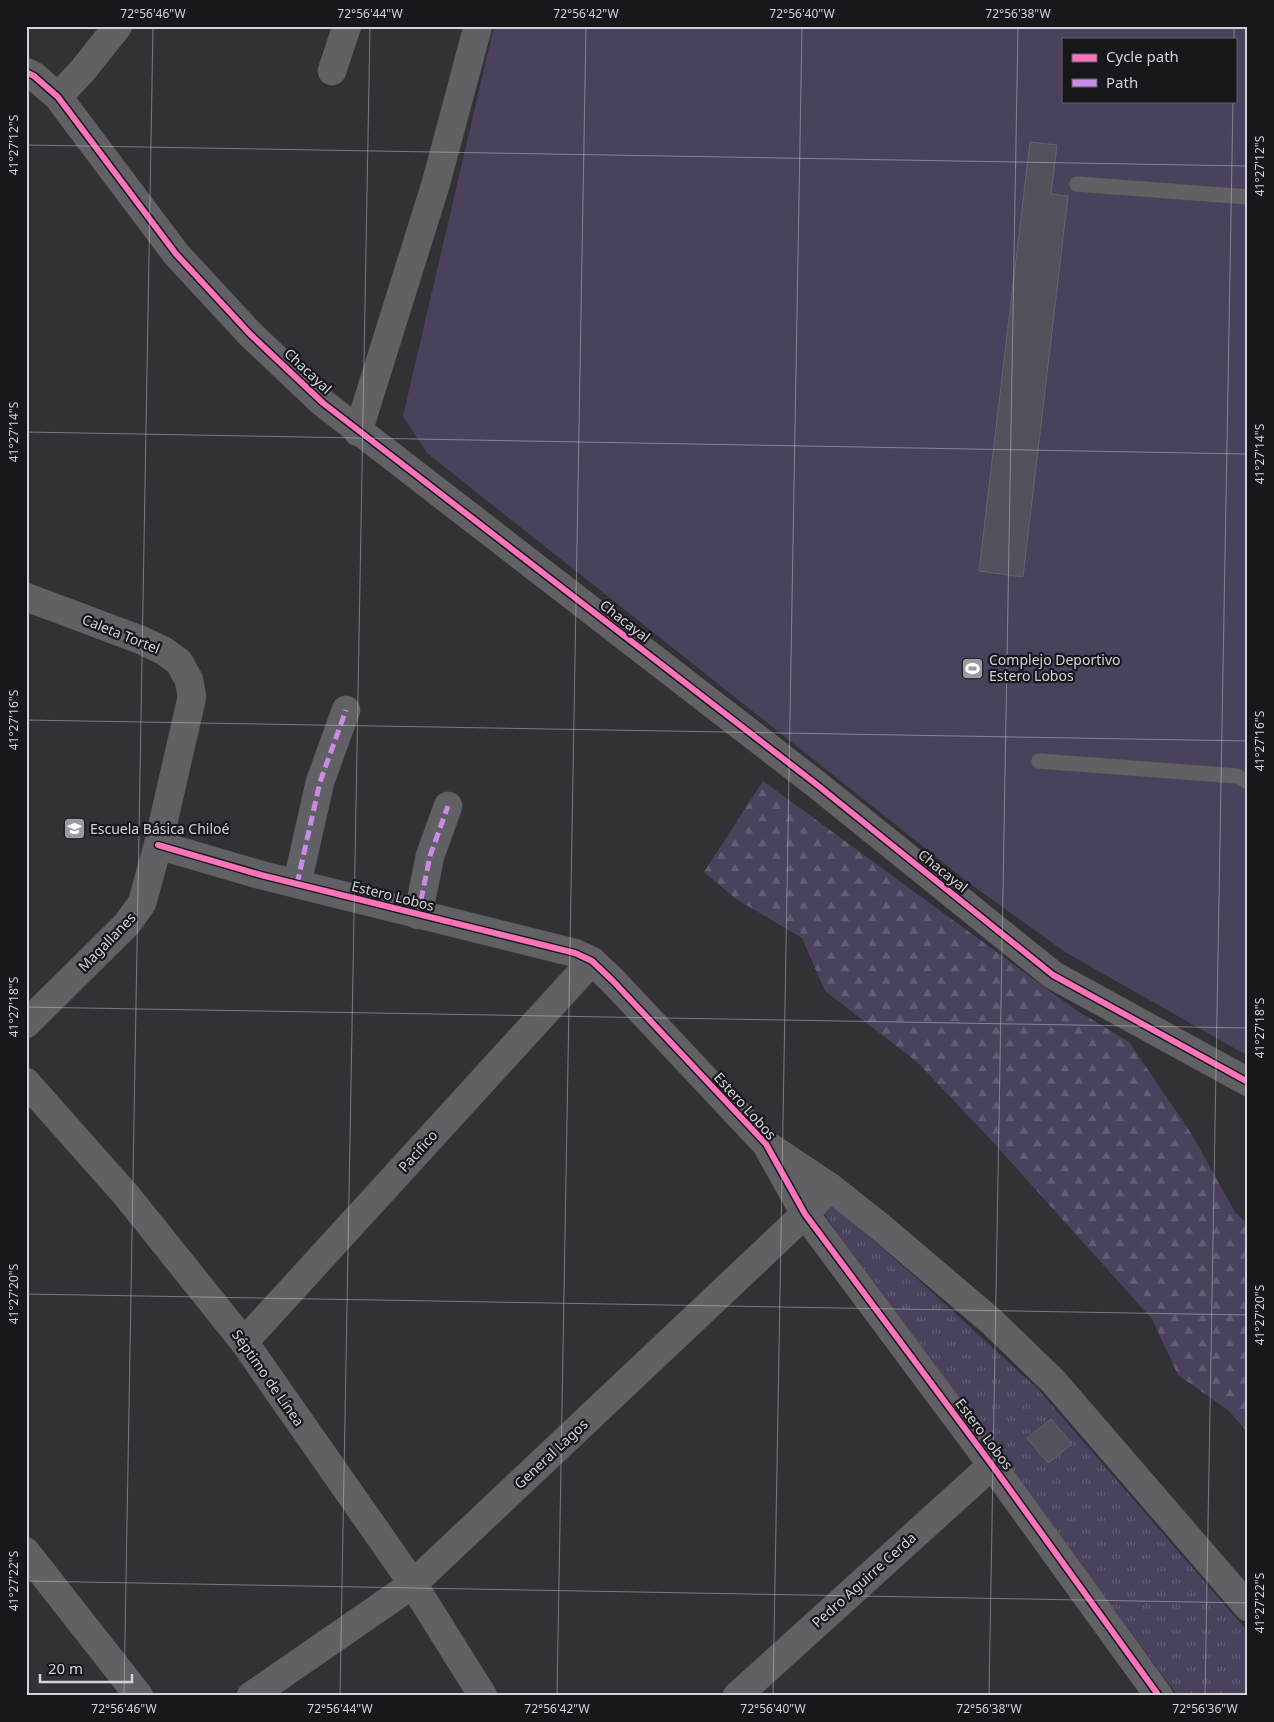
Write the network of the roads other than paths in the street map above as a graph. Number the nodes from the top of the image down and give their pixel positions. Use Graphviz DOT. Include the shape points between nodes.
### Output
graph roads {
  1 [pos="118,26"];
  2 [pos="347,26"];
  3 [pos="478,26"];
  4 [pos="332,70"];
  5 [pos="26,72"];
  6 [pos="58,97"];
  7 [pos="1077,184"];
  8 [pos="1248,197"];
  9 [pos="358,432"];
  10 [pos="26,597"];
  11 [pos="192,697"];
  12 [pos="346,710"];
  13 [pos="1038,761"];
  14 [pos="1248,782"];
  15 [pos="448,806"];
  16 [pos="158,845"];
  17 [pos="297,884"];
  18 [pos="418,915"];
  19 [pos="592,961"];
  20 [pos="26,1024"];
  21 [pos="26,1082"];
  22 [pos="1248,1082"];
  23 [pos="766,1144"];
  24 [pos="830,1187"];
  25 [pos="805,1214"];
  26 [pos="244,1342"];
  27 [pos="992,1465"];
  28 [pos="26,1552"];
  29 [pos="413,1584"];
  30 [pos="1248,1607"];
  31 [pos="1154,1694"];
  32 [pos="139,1696"];
  33 [pos="251,1696"];
  34 [pos="483,1696"];
  35 [pos="737,1696"];
  1 -- 6 [label="street"];
  2 -- 4 [label="street"];
  3 -- 9 [label="street" via="436,184"];
  5 -- 6 [label="street, Chacayal"];
  6 -- 9 [label="street, Chacayal" via="176,254 250,334"];
  7 -- 8 [label="lane"];
  9 -- 22 [label="street, Chacayal" via="816,784 1054,975"];
  10 -- 11 [label="street, Caleta Tortel" via="164,651 179,662 189,680"];
  11 -- 16 [label="street, Magallanes"];
  12 -- 17 [label="street" via="320,782"];
  13 -- 14 [label="lane" via="1237,776"];
  15 -- 18 [label="street" via="430,856"];
  16 -- 17 [label="street, Estero Lobos"];
  16 -- 20 [label="street, Magallanes" via="142,903 126,924"];
  17 -- 18 [label="street, Estero Lobos"];
  18 -- 19 [label="street, Estero Lobos" via="574,953"];
  19 -- 23 [label="street, Estero Lobos"];
  19 -- 26 [label="street, Pacifico"];
  21 -- 26 [label="street, Séptimo de Línea" via="127,1196"];
  23 -- 24 [label="street, Estero Lobos"];
  23 -- 25 [label="street, Estero Lobos"];
  24 -- 25 [label="street, General Lagos"];
  24 -- 30 [label="street, Estero Lobos" via="991,1321 1053,1382"];
  25 -- 27 [label="street, Estero Lobos"];
  25 -- 29 [label="street, General Lagos"];
  26 -- 29 [label="street, Séptimo de Línea"];
  27 -- 31 [label="street, Estero Lobos"];
  27 -- 35 [label="street, Pedro Aguirre Cerda"];
  28 -- 32 [label="street"];
  29 -- 33 [label="street, General Lagos"];
  29 -- 34 [label="street, Séptimo de Línea"];
}
